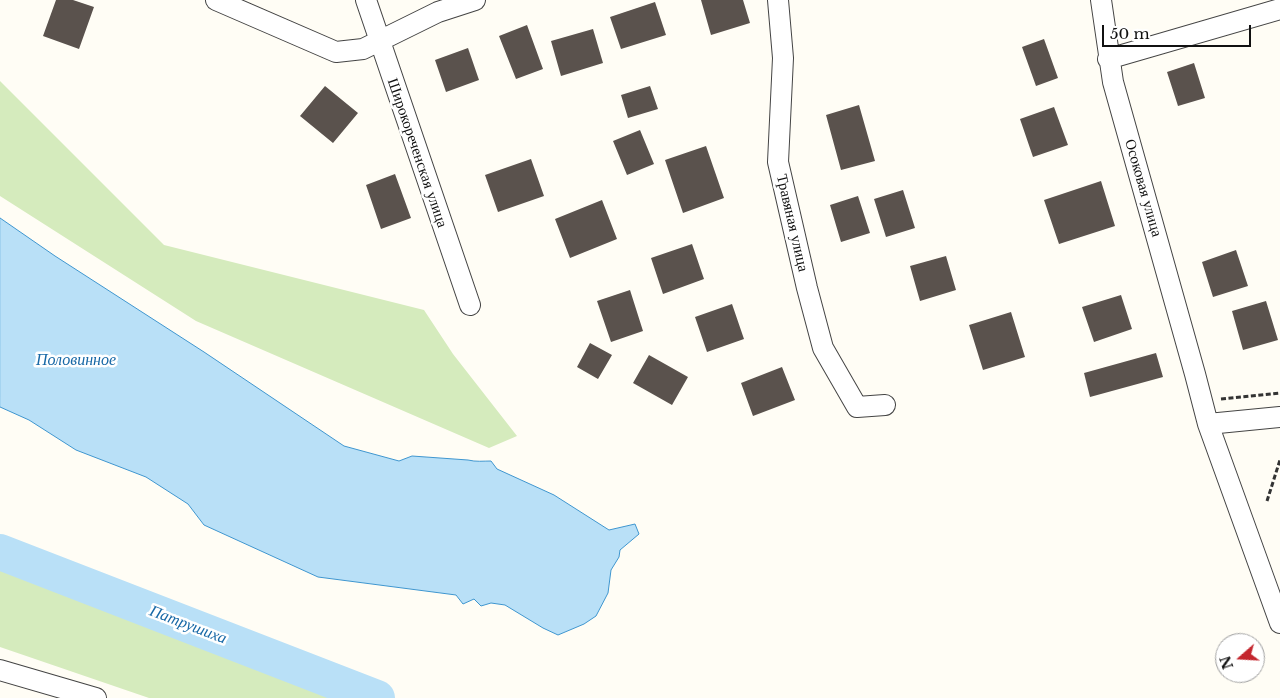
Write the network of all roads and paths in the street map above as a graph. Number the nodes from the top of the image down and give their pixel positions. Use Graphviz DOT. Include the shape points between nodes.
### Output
graph roads {
  1 [pos="216,0"];
  2 [pos="366,0"];
  3 [pos="474,0"];
  4 [pos="778,0"];
  5 [pos="1101,0"];
  6 [pos="1280,10"];
  7 [pos="379,42"];
  8 [pos="1108,59"];
  9 [pos="470,306"];
  10 [pos="1280,393"];
  11 [pos="1215,399"];
  12 [pos="885,405"];
  13 [pos="1280,418"];
  14 [pos="1208,424"];
  15 [pos="1280,460"];
  16 [pos="1267,501"];
  17 [pos="1280,623"];
  18 [pos="0,670"];
  19 [pos="96,698"];
  1 -- 7 [label="street" via="336,52 363,49"];
  2 -- 7 [label="street, Широкореченская улица"];
  3 -- 7 [label="street" via="438,12"];
  4 -- 12 [label="street, Травяная улица" via="783,58 778,162 807,288 823,348 857,407"];
  5 -- 8 [label="street, Осоковая улица"];
  6 -- 8 [label="street"];
  7 -- 9 [label="street, Широкореченская улица"];
  8 -- 14 [label="street, Осоковая улица"];
  10 -- 11 [label="path"];
  13 -- 14 [label="street"];
  14 -- 17 [label="street, Осоковая улица"];
  15 -- 16 [label="path"];
  18 -- 19 [label="street"];
}
